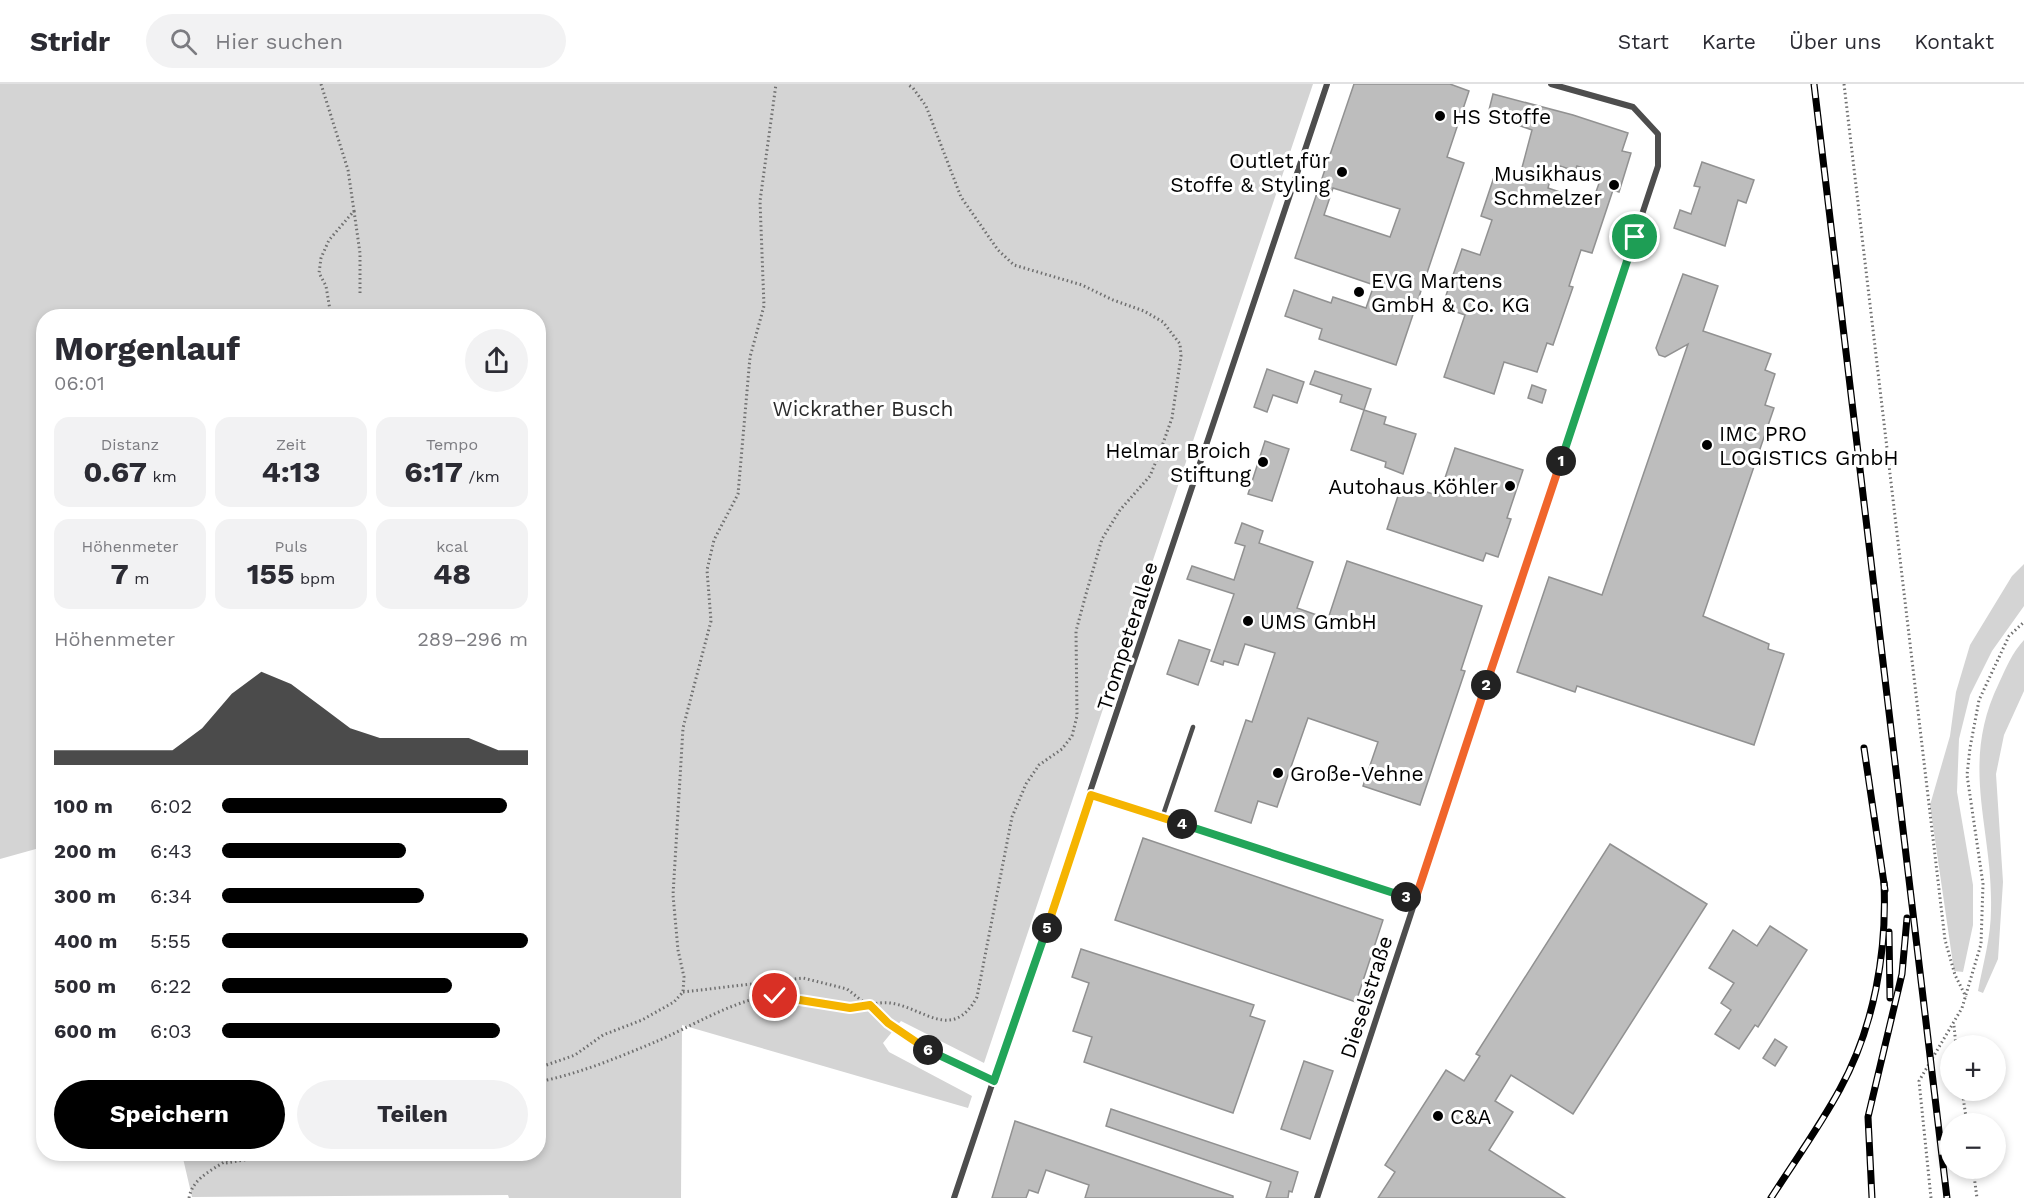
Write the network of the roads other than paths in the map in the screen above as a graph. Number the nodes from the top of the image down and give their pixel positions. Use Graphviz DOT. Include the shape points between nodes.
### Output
graph roads {
  1 [pos="1327,84"];
  2 [pos="1551,84"];
  3 [pos="1193,727"];
  4 [pos="1091,795"];
  5 [pos="1162,818"];
  6 [pos="1415,900"];
  7 [pos="954,1198"];
  8 [pos="1317,1198"];
  1 -- 4 [label="street, Trompeterallee"];
  2 -- 6 [label="street, Dieselstraße" via="1633,106 1658,134 1658,166"];
  3 -- 5 [label="lane"];
  4 -- 5 [label="street"];
  4 -- 7 [label="street, Trompeterallee"];
  5 -- 6 [label="street"];
  6 -- 8 [label="street, Dieselstraße"];
}
